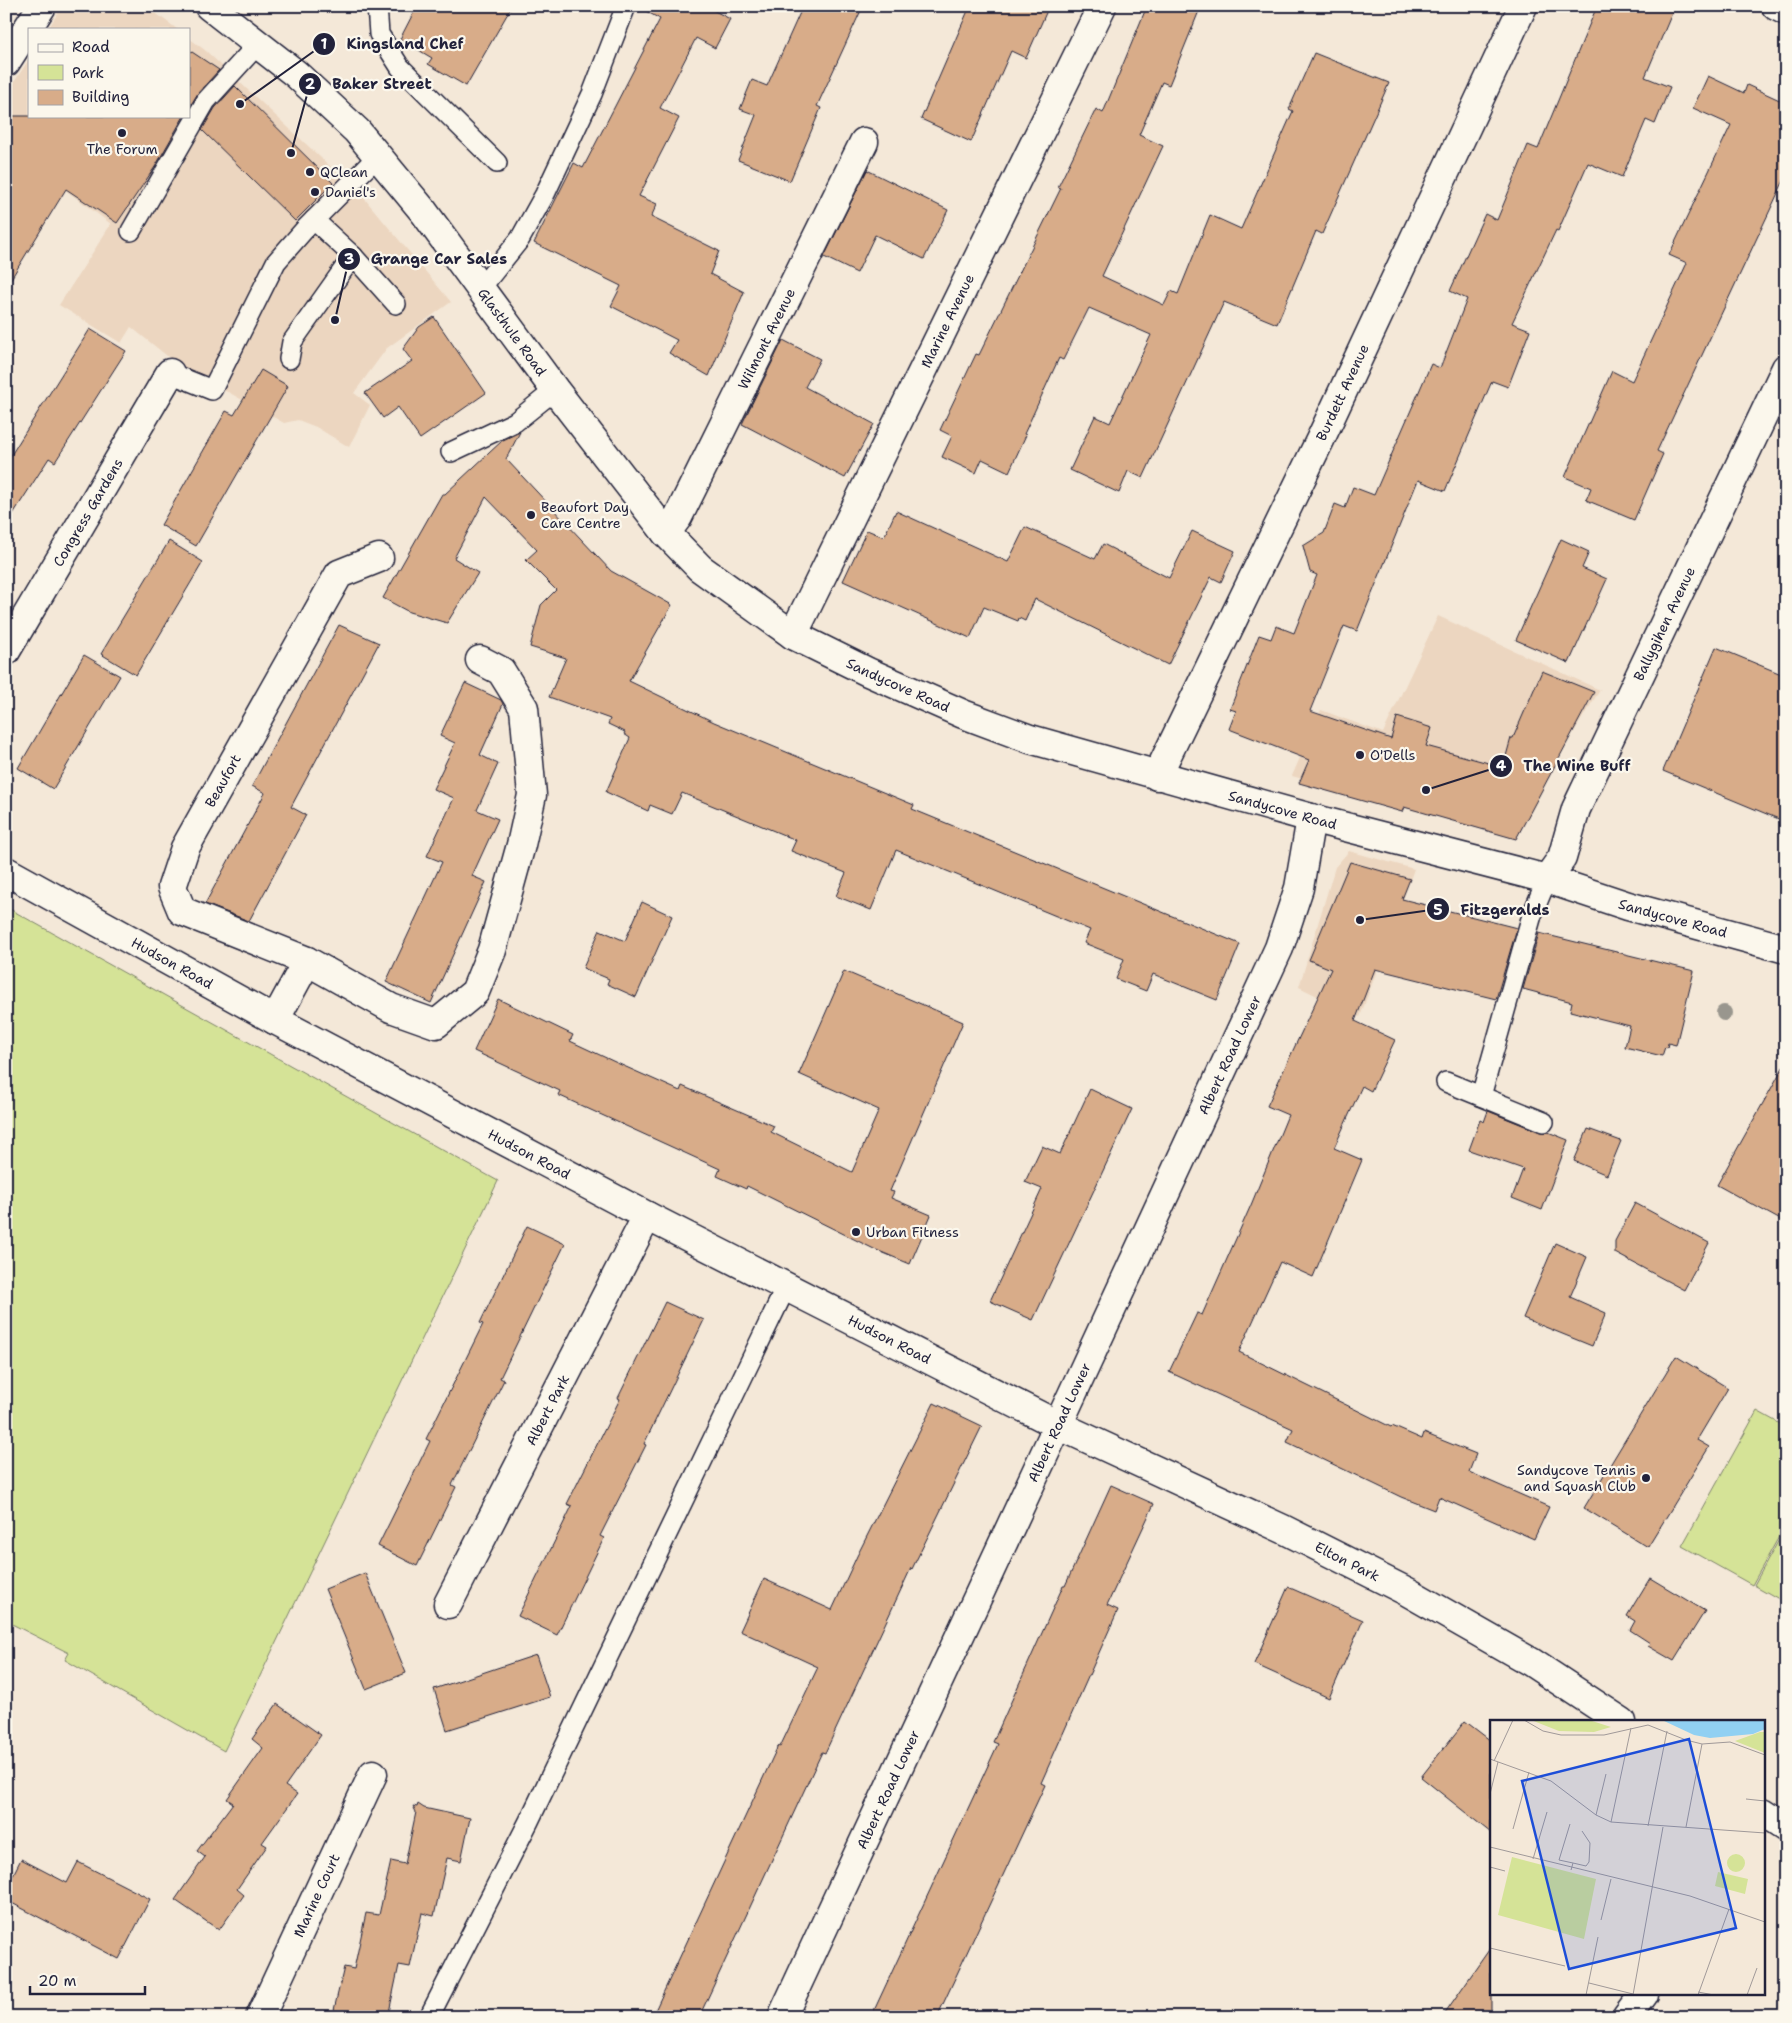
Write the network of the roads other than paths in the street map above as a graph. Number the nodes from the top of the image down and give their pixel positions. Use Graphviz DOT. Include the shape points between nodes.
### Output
graph roads {
  1 [pos="42,6"];
  2 [pos="209,6"];
  3 [pos="377,6"];
  4 [pos="626,6"];
  5 [pos="1102,6"];
  6 [pos="1523,6"];
  7 [pos="1776,6"];
  8 [pos="1786,11"];
  9 [pos="258,44"];
  10 [pos="6,62"];
  11 [pos="864,142"];
  12 [pos="379,155"];
  13 [pos="497,163"];
  14 [pos="314,220"];
  15 [pos="131,230"];
  16 [pos="353,256"];
  17 [pos="480,289"];
  18 [pos="396,304"];
  19 [pos="289,359"];
  20 [pos="1786,368"];
  21 [pos="170,373"];
  22 [pos="555,390"];
  23 [pos="451,452"];
  24 [pos="666,533"];
  25 [pos="379,558"];
  26 [pos="793,635"];
  27 [pos="6,651"];
  28 [pos="480,660"];
  29 [pos="1157,776"];
  30 [pos="1311,818"];
  31 [pos="6,871"];
  32 [pos="1547,879"];
  33 [pos="1786,949"];
  34 [pos="307,961"];
  35 [pos="275,1020"];
  36 [pos="1446,1082"];
  37 [pos="1481,1096"];
  38 [pos="1544,1122"];
  39 [pos="647,1216"];
  40 [pos="786,1287"];
  41 [pos="1058,1425"];
  42 [pos="448,1604"];
  43 [pos="1619,1720"];
  44 [pos="373,1774"];
  45 [pos="1642,1996"];
  46 [pos="260,2017"];
  47 [pos="430,2017"];
  48 [pos="782,2017"];
  49 [pos="1626,2017"];
  1 -- 10 [label="street"];
  2 -- 9 [label="street, Glasthule Road"];
  3 -- 13 [label="lane" via="379,34 400,68"];
  4 -- 17 [label="lane" via="592,94 545,194 520,239"];
  5 -- 26 [label="street, Marine Avenue"];
  6 -- 29 [label="street, Burdett Avenue" via="1321,438"];
  7 -- 8 [label="street"];
  9 -- 12 [label="street, Glasthule Road" via="351,124"];
  9 -- 15 [label="lane" via="206,101"];
  11 -- 24 [label="street, Wilmont Avenue" via="678,517"];
  12 -- 14 [label="lane"];
  12 -- 17 [label="street, Glasthule Road"];
  14 -- 16 [label="lane"];
  14 -- 21 [label="lane" via="276,262 212,390"];
  16 -- 18 [label="lane"];
  16 -- 19 [label="lane" via="292,342"];
  17 -- 22 [label="street, Glasthule Road"];
  20 -- 32 [label="street, Ballygihen Avenue" via="1576,809 1562,858"];
  21 -- 27 [label="street, Congress Gardens"];
  22 -- 23 [label="lane" via="515,422"];
  22 -- 24 [label="street, Glasthule Road"];
  24 -- 26 [label="street, Glasthule Road" via="700,568"];
  25 -- 34 [label="street, Beaufort" via="339,574 185,848 172,887 182,912"];
  26 -- 29 [label="street, Sandycove Road" via="963,714 1030,739"];
  28 -- 34 [label="street, Beaufort" via="502,671 524,708 532,795 492,950 475,992 436,1024 390,1008"];
  29 -- 30 [label="street, Sandycove Road"];
  30 -- 32 [label="street, Sandycove Road"];
  30 -- 41 [label="street, Albert Road Lower" via="1299,888 1279,948"];
  31 -- 35 [label="street, Hudson Road"];
  32 -- 33 [label="street, Sandycove Road" via="1628,906"];
  32 -- 37 [label="lane" via="1532,915"];
  34 -- 35 [label="street"];
  35 -- 39 [label="street, Hudson Road"];
  36 -- 37 [label="lane"];
  37 -- 38 [label="lane"];
  39 -- 40 [label="street, Hudson Road"];
  39 -- 42 [label="street, Albert Park"];
  40 -- 41 [label="street, Hudson Road"];
  40 -- 47 [label="lane" via="529,1821"];
  41 -- 43 [label="street, Elton Park" via="1283,1529 1408,1592 1531,1662"];
  41 -- 48 [label="street, Albert Road Lower"];
  44 -- 46 [label="street, Marine Court"];
  45 -- 49 [label="street"];
}
